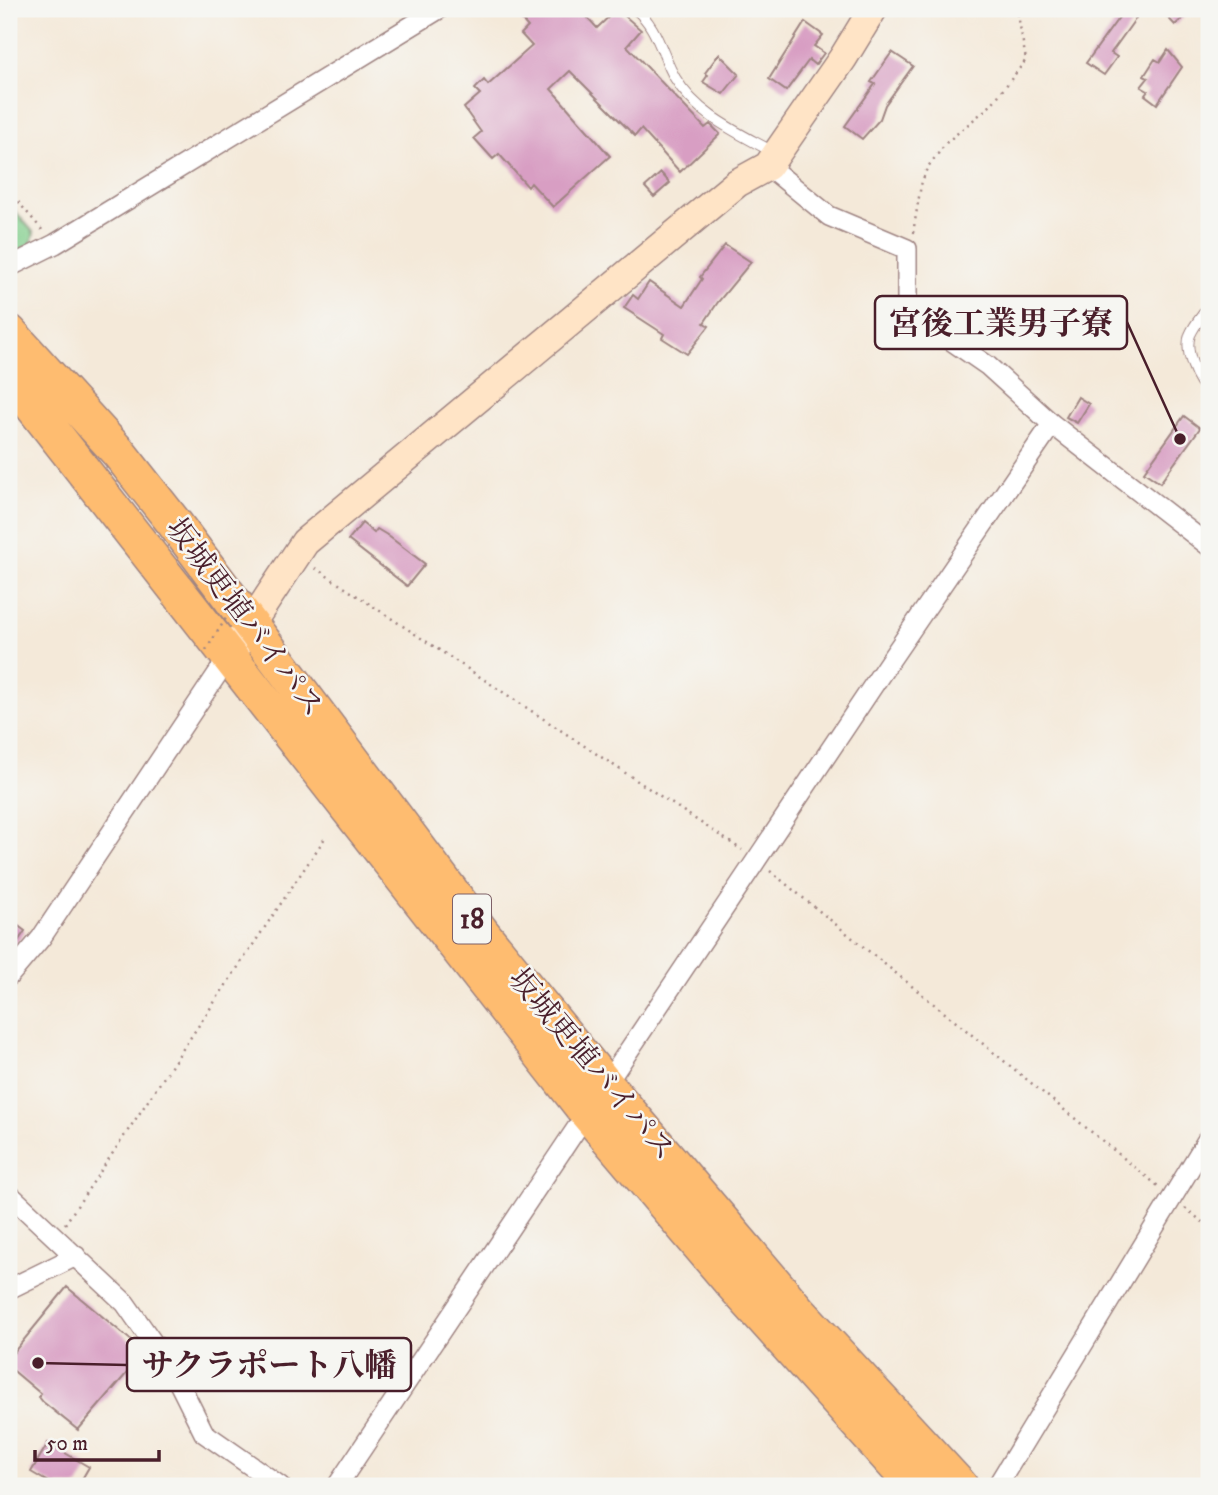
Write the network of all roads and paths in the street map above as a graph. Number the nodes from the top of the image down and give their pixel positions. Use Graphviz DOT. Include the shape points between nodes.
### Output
graph roads {
  1 [pos="439,9"];
  2 [pos="635,9"];
  3 [pos="873,9"];
  4 [pos="1017,9"];
  5 [pos="772,160"];
  6 [pos="9,191"];
  7 [pos="55,244"];
  8 [pos="907,249"];
  9 [pos="9,267"];
  10 [pos="1209,306"];
  11 [pos="9,332"];
  12 [pos="1209,391"];
  13 [pos="16,392"];
  14 [pos="1052,424"];
  15 [pos="1209,546"];
  16 [pos="245,588"];
  17 [pos="249,625"];
  18 [pos="218,652"];
  19 [pos="326,838"];
  20 [pos="9,976"];
  21 [pos="597,1100"];
  22 [pos="1209,1137"];
  23 [pos="9,1194"];
  24 [pos="56,1237"];
  25 [pos="76,1256"];
  26 [pos="9,1289"];
  27 [pos="280,1486"];
  28 [pos="337,1486"];
  29 [pos="914,1486"];
  30 [pos="960,1486"];
  31 [pos="997,1486"];
  1 -- 7 [label="street"];
  2 -- 5 [label="lane" via="645,16 676,79 701,111"];
  3 -- 5 [label="street"];
  4 -- 8 [label="path" via="1026,60 991,105 947,142 927,168"];
  5 -- 8 [label="street" via="829,216"];
  5 -- 17 [label="street" via="737,183 305,541"];
  6 -- 7 [label="path"];
  7 -- 9 [label="street"];
  8 -- 14 [label="street" via="907,310 988,366"];
  10 -- 12 [label="lane" via="1188,343 1201,385"];
  11 -- 17 [label="highway, 坂城更埴バイパス / 18" via="119,453"];
  13 -- 18 [label="highway, 坂城更埴バイパス / 18"];
  14 -- 15 [label="street"];
  14 -- 21 [label="street"];
  16 -- 18 [label="path, bridge"];
  17 -- 18 [label="street"];
  17 -- 21 [label="highway, 坂城更埴バイパス / 18" via="482,933"];
  18 -- 20 [label="street" via="41,938"];
  18 -- 21 [label="highway, 坂城更埴バイパス / 18" via="354,819"];
  19 -- 24 [label="path"];
  21 -- 28 [label="street"];
  21 -- 29 [label="highway, 坂城更埴バイパス / 18" via="729,1280"];
  21 -- 30 [label="highway, 坂城更埴バイパス / 18"];
  22 -- 31 [label="street"];
  23 -- 24 [label="street"];
  24 -- 25 [label="street"];
  25 -- 26 [label="street"];
  25 -- 27 [label="street" via="144,1328 174,1373 204,1433"];
}
